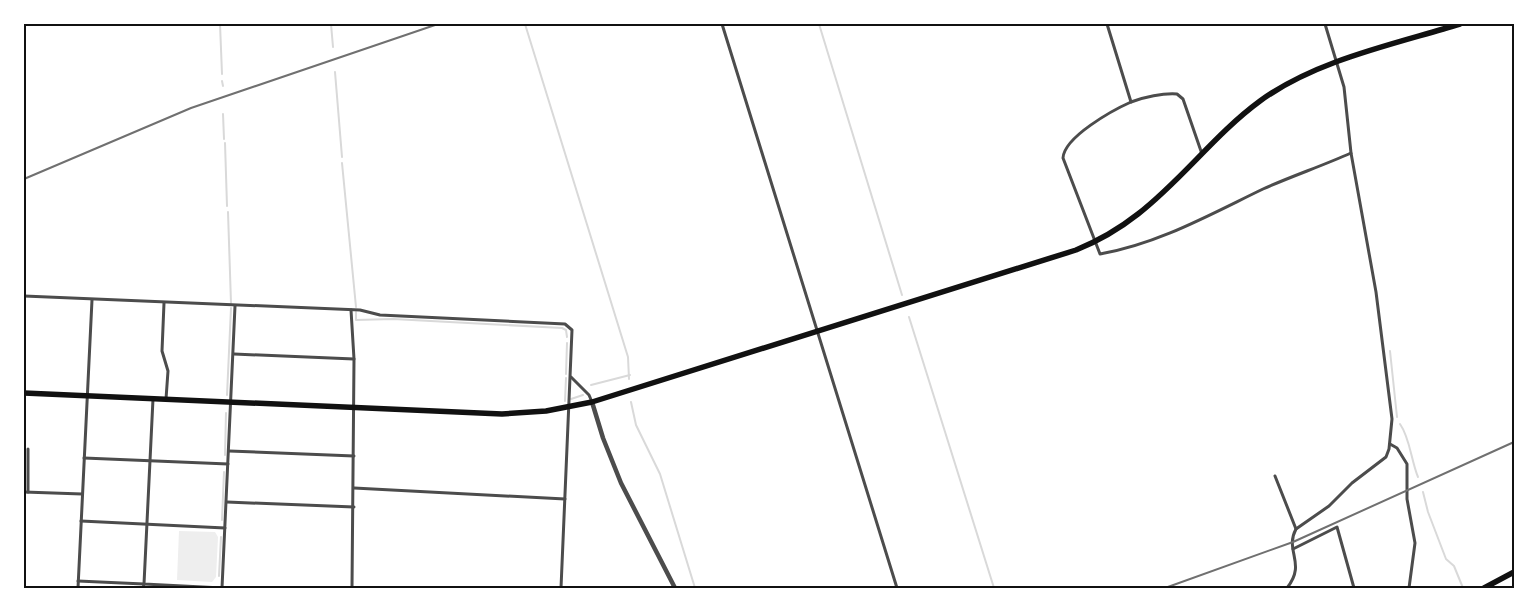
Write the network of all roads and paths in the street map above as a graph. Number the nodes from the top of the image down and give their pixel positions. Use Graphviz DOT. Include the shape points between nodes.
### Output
graph roads {
  1 [pos="722,24"];
  2 [pos="1107,24"];
  3 [pos="1325,24"];
  4 [pos="1460,24"];
  5 [pos="1337,62"];
  6 [pos="1131,102"];
  7 [pos="1351,153"];
  8 [pos="1202,154"];
  9 [pos="1095,242"];
  10 [pos="24,296"];
  11 [pos="92,300"];
  12 [pos="164,303"];
  13 [pos="235,306"];
  14 [pos="351,310"];
  15 [pos="817,330"];
  16 [pos="234,354"];
  17 [pos="354,359"];
  18 [pos="571,376"];
  19 [pos="24,393"];
  20 [pos="88,396"];
  21 [pos="154,398"];
  22 [pos="166,399"];
  23 [pos="232,402"];
  24 [pos="592,402"];
  25 [pos="354,406"];
  26 [pos="569,408"];
  27 [pos="1390,444"];
  28 [pos="28,449"];
  29 [pos="229,452"];
  30 [pos="354,456"];
  31 [pos="84,458"];
  32 [pos="150,460"];
  33 [pos="228,464"];
  34 [pos="1275,476"];
  35 [pos="354,488"];
  36 [pos="26,492"];
  37 [pos="82,494"];
  38 [pos="565,499"];
  39 [pos="227,502"];
  40 [pos="354,508"];
  41 [pos="81,521"];
  42 [pos="147,525"];
  43 [pos="225,528"];
  44 [pos="1296,529"];
  45 [pos="1293,549"];
  46 [pos="1514,572"];
  47 [pos="78,581"];
  48 [pos="144,586"];
  49 [pos="78,588"];
  50 [pos="222,588"];
  51 [pos="352,588"];
  52 [pos="560,588"];
  53 [pos="676,588"];
  54 [pos="898,588"];
  55 [pos="1287,588"];
  56 [pos="1354,588"];
  57 [pos="1409,588"];
  58 [pos="1484,588"];
  1 -- 15 [label="street"];
  2 -- 6 [label="street"];
  3 -- 5 [label="street"];
  4 -- 5 [label="highway"];
  5 -- 7 [label="street" via="1344,87"];
  5 -- 8 [label="highway" via="1287,84 1260,101"];
  6 -- 8 [label="street" via="1172,93 1181,95"];
  6 -- 9 [label="street" via="1089,126 1063,154"];
  7 -- 9 [label="street" via="1265,188 1171,232 1120,250 1100,254"];
  7 -- 27 [label="street" via="1376,292 1392,419"];
  8 -- 9 [label="highway" via="1138,215"];
  9 -- 15 [label="highway" via="1040,263"];
  10 -- 11 [label="street"];
  11 -- 12 [label="street"];
  11 -- 20 [label="street"];
  12 -- 13 [label="street"];
  12 -- 22 [label="street" via="162,351 168,372"];
  13 -- 14 [label="street"];
  13 -- 16 [label="street"];
  14 -- 17 [label="street"];
  14 -- 18 [label="street" via="380,315 565,324 572,330"];
  15 -- 24 [label="highway"];
  15 -- 54 [label="street"];
  16 -- 17 [label="street"];
  16 -- 23 [label="street"];
  17 -- 25 [label="street"];
  18 -- 24 [label="street" via="590,395"];
  18 -- 26 [label="street"];
  19 -- 20 [label="highway"];
  20 -- 21 [label="highway"];
  20 -- 31 [label="street"];
  21 -- 22 [label="highway"];
  21 -- 32 [label="street"];
  22 -- 23 [label="highway"];
  23 -- 25 [label="highway"];
  23 -- 29 [label="street"];
  24 -- 26 [label="highway"];
  24 -- 53 [label="street" via="622,483"];
  25 -- 26 [label="highway" via="502,414"];
  25 -- 30 [label="street"];
  26 -- 38 [label="street"];
  27 -- 44 [label="street" via="1386,457 1329,506"];
  27 -- 57 [label="street" via="1407,464 1407,499 1415,543"];
  28 -- 36 [label="street"];
  29 -- 30 [label="street"];
  29 -- 33 [label="street"];
  30 -- 35 [label="street"];
  31 -- 32 [label="street"];
  31 -- 37 [label="street"];
  32 -- 33 [label="street"];
  32 -- 42 [label="street"];
  33 -- 39 [label="street"];
  34 -- 44 [label="street"];
  35 -- 38 [label="street"];
  35 -- 40 [label="street"];
  36 -- 37 [label="street"];
  37 -- 41 [label="street"];
  38 -- 52 [label="street"];
  39 -- 40 [label="street"];
  39 -- 43 [label="street"];
  40 -- 51 [label="street"];
  41 -- 42 [label="street"];
  41 -- 47 [label="street"];
  42 -- 43 [label="street"];
  42 -- 48 [label="street"];
  43 -- 50 [label="street"];
  44 -- 45 [label="street"];
  45 -- 55 [label="street" via="1297,572"];
  45 -- 56 [label="street" via="1337,527"];
  46 -- 58 [label="highway"];
  47 -- 48 [label="street"];
  47 -- 49 [label="street"];
  48 -- 50 [label="street"];
}
